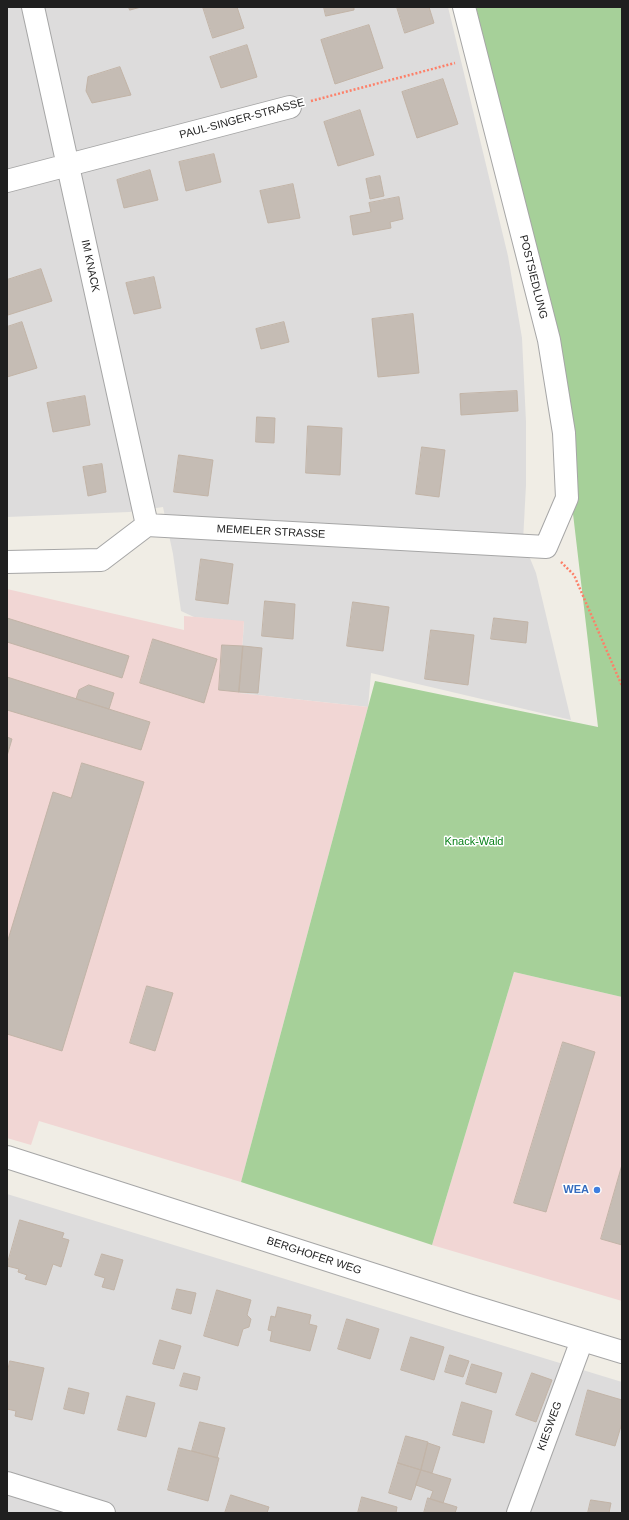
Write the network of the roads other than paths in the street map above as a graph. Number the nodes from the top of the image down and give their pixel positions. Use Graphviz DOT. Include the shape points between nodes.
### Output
graph roads {
  1 [pos="33,7"];
  2 [pos="464,7"];
  3 [pos="290,107"];
  4 [pos="68,164"];
  5 [pos="7,181"];
  6 [pos="146,525"];
  7 [pos="546,547"];
  8 [pos="7,562"];
  9 [pos="7,1156"];
  10 [pos="582,1340"];
  11 [pos="622,1352"];
  12 [pos="7,1483"];
  13 [pos="104,1513"];
  14 [pos="518,1513"];
  1 -- 4 [label="street, IM KNACK"];
  2 -- 7 [label="street, POSTSIEDLUNG" via="549,340 564,433 568,498"];
  3 -- 4 [label="street, PAUL-SINGER-STRASSE"];
  4 -- 5 [label="street, PAUL-SINGER-STRASSE"];
  4 -- 6 [label="street, IM KNACK"];
  6 -- 7 [label="street, MEMELER STRASSE"];
  6 -- 8 [label="street" via="101,560"];
  9 -- 10 [label="street, BERGHOFER WEG"];
  10 -- 11 [label="street, BERGHOFER WEG"];
  10 -- 14 [label="street, KIESWEG"];
  12 -- 13 [label="street"];
}
